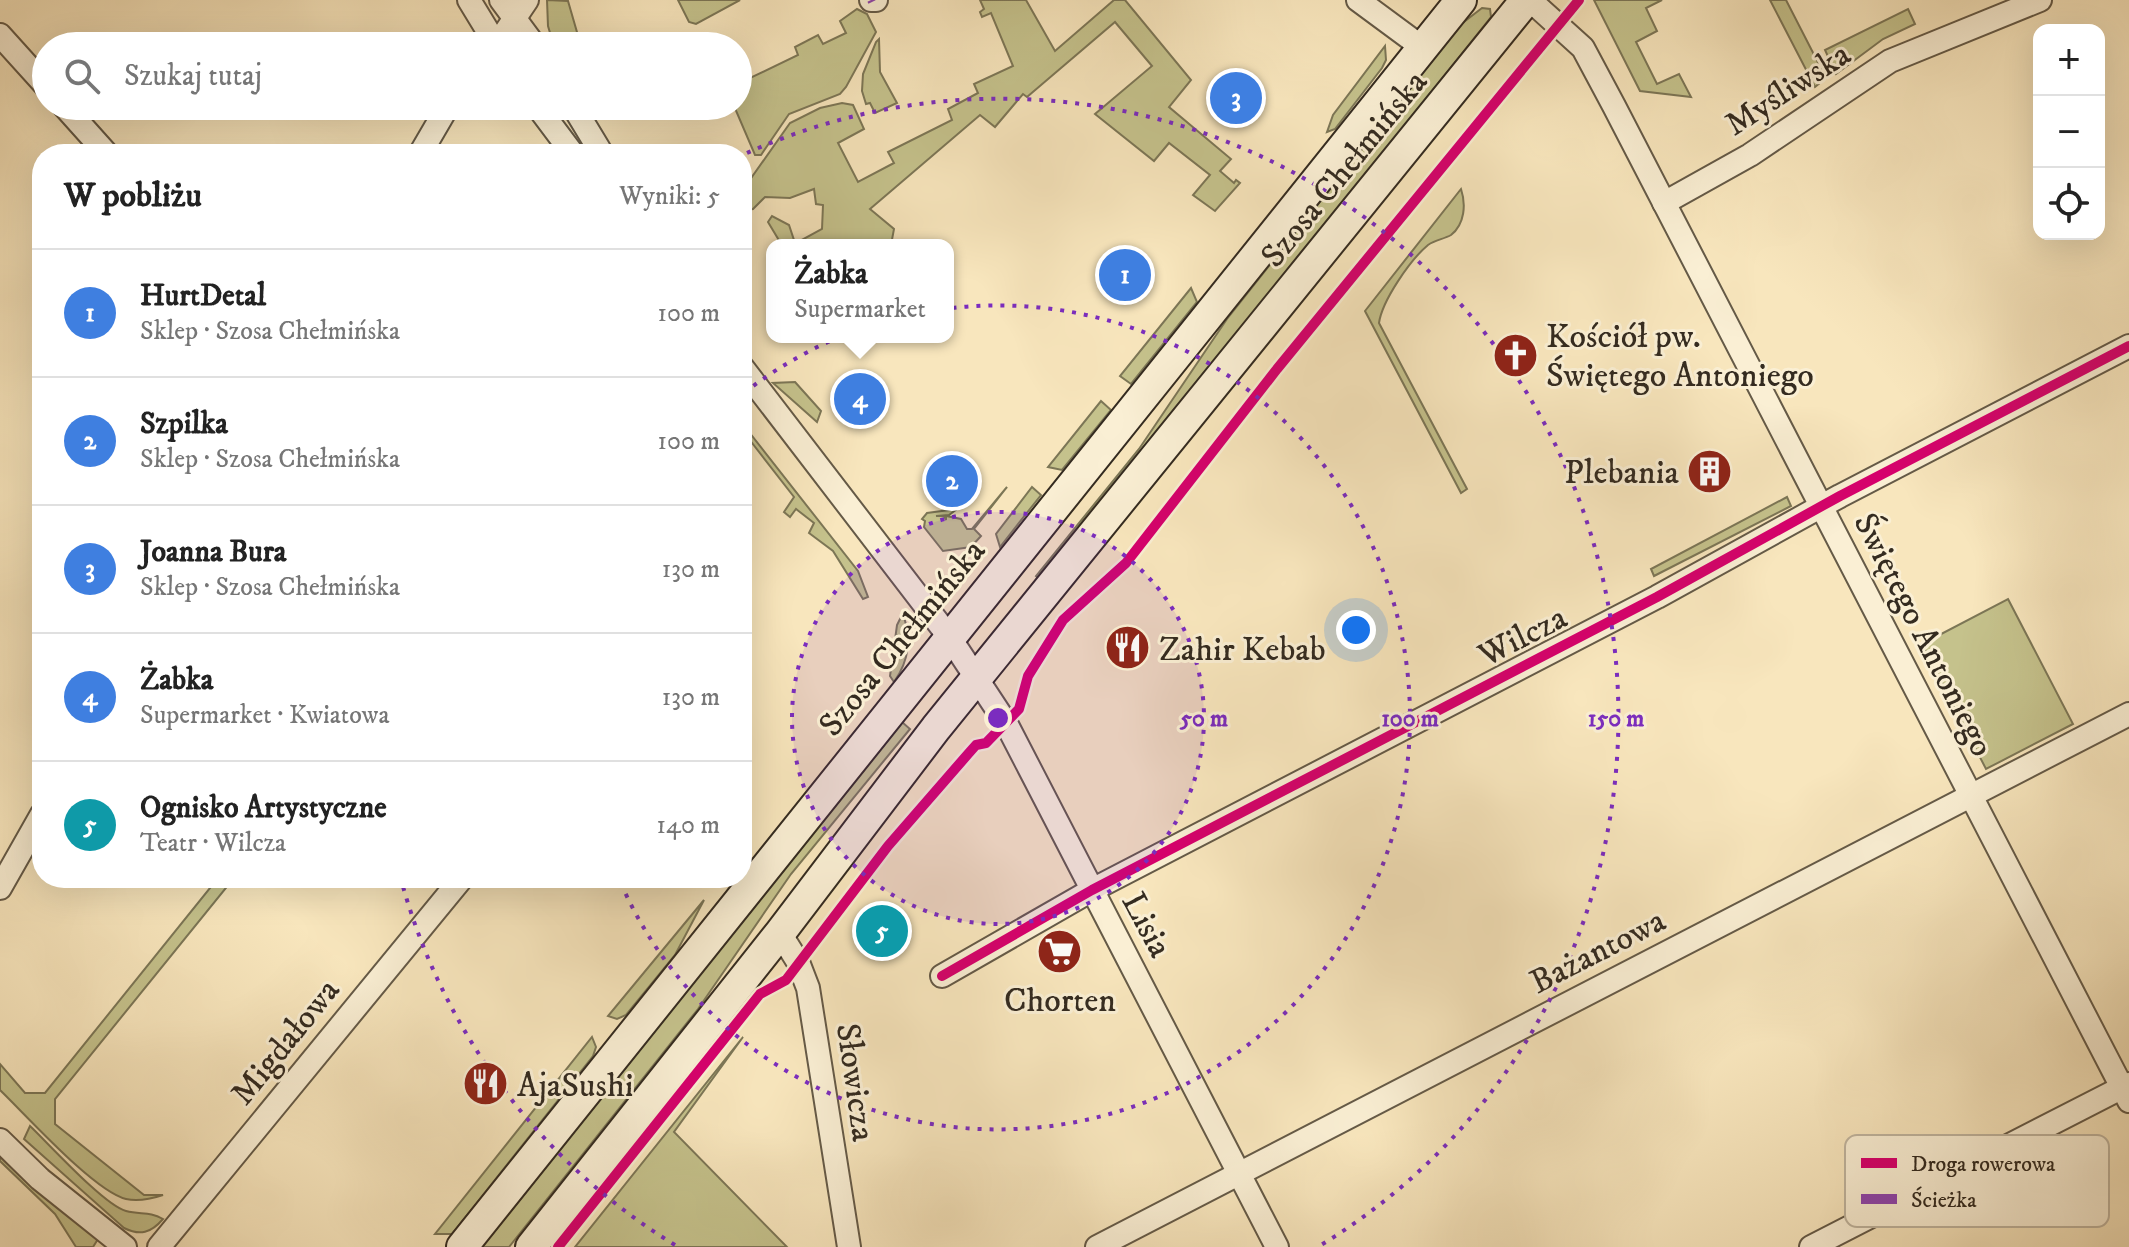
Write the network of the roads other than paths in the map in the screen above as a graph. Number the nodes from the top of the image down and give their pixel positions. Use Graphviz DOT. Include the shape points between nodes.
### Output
graph roads {
  1 [pos="469,0"];
  2 [pos="501,0"];
  3 [pos="1358,0"];
  4 [pos="1461,0"];
  5 [pos="1528,0"];
  6 [pos="2040,0"];
  7 [pos="522,10"];
  8 [pos="488,32"];
  9 [pos="506,32"];
  10 [pos="530,32"];
  11 [pos="0,35"];
  12 [pos="1423,48"];
  13 [pos="32,70"];
  14 [pos="77,120"];
  15 [pos="440,120"];
  16 [pos="548,120"];
  17 [pos="581,120"];
  18 [pos="98,144"];
  19 [pos="426,144"];
  20 [pos="566,144"];
  21 [pos="596,144"];
  22 [pos="1664,203"];
  23 [pos="2129,346"];
  24 [pos="752,380"];
  25 [pos="1822,508"];
  26 [pos="950,638"];
  27 [pos="977,677"];
  28 [pos="2129,714"];
  29 [pos="1970,796"];
  30 [pos="32,832"];
  31 [pos="752,885"];
  32 [pos="0,888"];
  33 [pos="454,888"];
  34 [pos="750,888"];
  35 [pos="1092,890"];
  36 [pos="780,933"];
  37 [pos="942,976"];
  38 [pos="2127,1091"];
  39 [pos="2038,1135"];
  40 [pos="0,1140"];
  41 [pos="1238,1171"];
  42 [pos="1852,1227"];
  43 [pos="125,1247"];
  44 [pos="159,1247"];
  45 [pos="462,1247"];
  46 [pos="531,1247"];
  47 [pos="849,1247"];
  48 [pos="1097,1247"];
  49 [pos="1277,1247"];
  50 [pos="1811,1247"];
  1 -- 8 [label="street"];
  2 -- 7 [label="street"];
  3 -- 12 [label="street"];
  4 -- 12 [label="main road, Szosa Chełmińska"];
  5 -- 22 [label="street, Świętego Antoniego" via="1583,48"];
  5 -- 27 [label="main road, Szosa Chełmińska"];
  6 -- 22 [label="street, Myśliwska" via="1890,61 1750,155"];
  7 -- 9 [label="street"];
  7 -- 10 [label="street"];
  11 -- 13 [label="street"];
  12 -- 26 [label="main road, Szosa Chełmińska"];
  14 -- 18 [label="street"];
  15 -- 19 [label="street"];
  16 -- 20 [label="street"];
  17 -- 21 [label="street"];
  22 -- 25 [label="street, Świętego Antoniego"];
  23 -- 25 [label="street, Wilcza"];
  24 -- 26 [label="street, Lisia"];
  25 -- 29 [label="street, Świętego Antoniego"];
  25 -- 35 [label="street, Wilcza"];
  26 -- 27 [label="street, Lisia"];
  26 -- 31 [label="main road, Szosa Chełmińska"];
  27 -- 35 [label="street, Lisia"];
  27 -- 36 [label="main road, Szosa Chełmińska"];
  28 -- 29 [label="street, Bażantowa"];
  29 -- 38 [label="street, Świętego Antoniego"];
  29 -- 41 [label="street, Bażantowa"];
  30 -- 32 [label="street"];
  33 -- 44 [label="street, Migdałowa"];
  34 -- 45 [label="main road, Szosa Chełmińska"];
  35 -- 37 [label="street, Wilcza"];
  35 -- 41 [label="street, Lisia"];
  36 -- 46 [label="main road, Szosa Chełmińska"];
  36 -- 47 [label="street, Słowicza" via="808,988"];
  38 -- 39 [label="street"];
  40 -- 43 [label="street"];
  41 -- 48 [label="street, Bażantowa"];
  41 -- 49 [label="street, Lisia"];
  42 -- 50 [label="street"];
}
